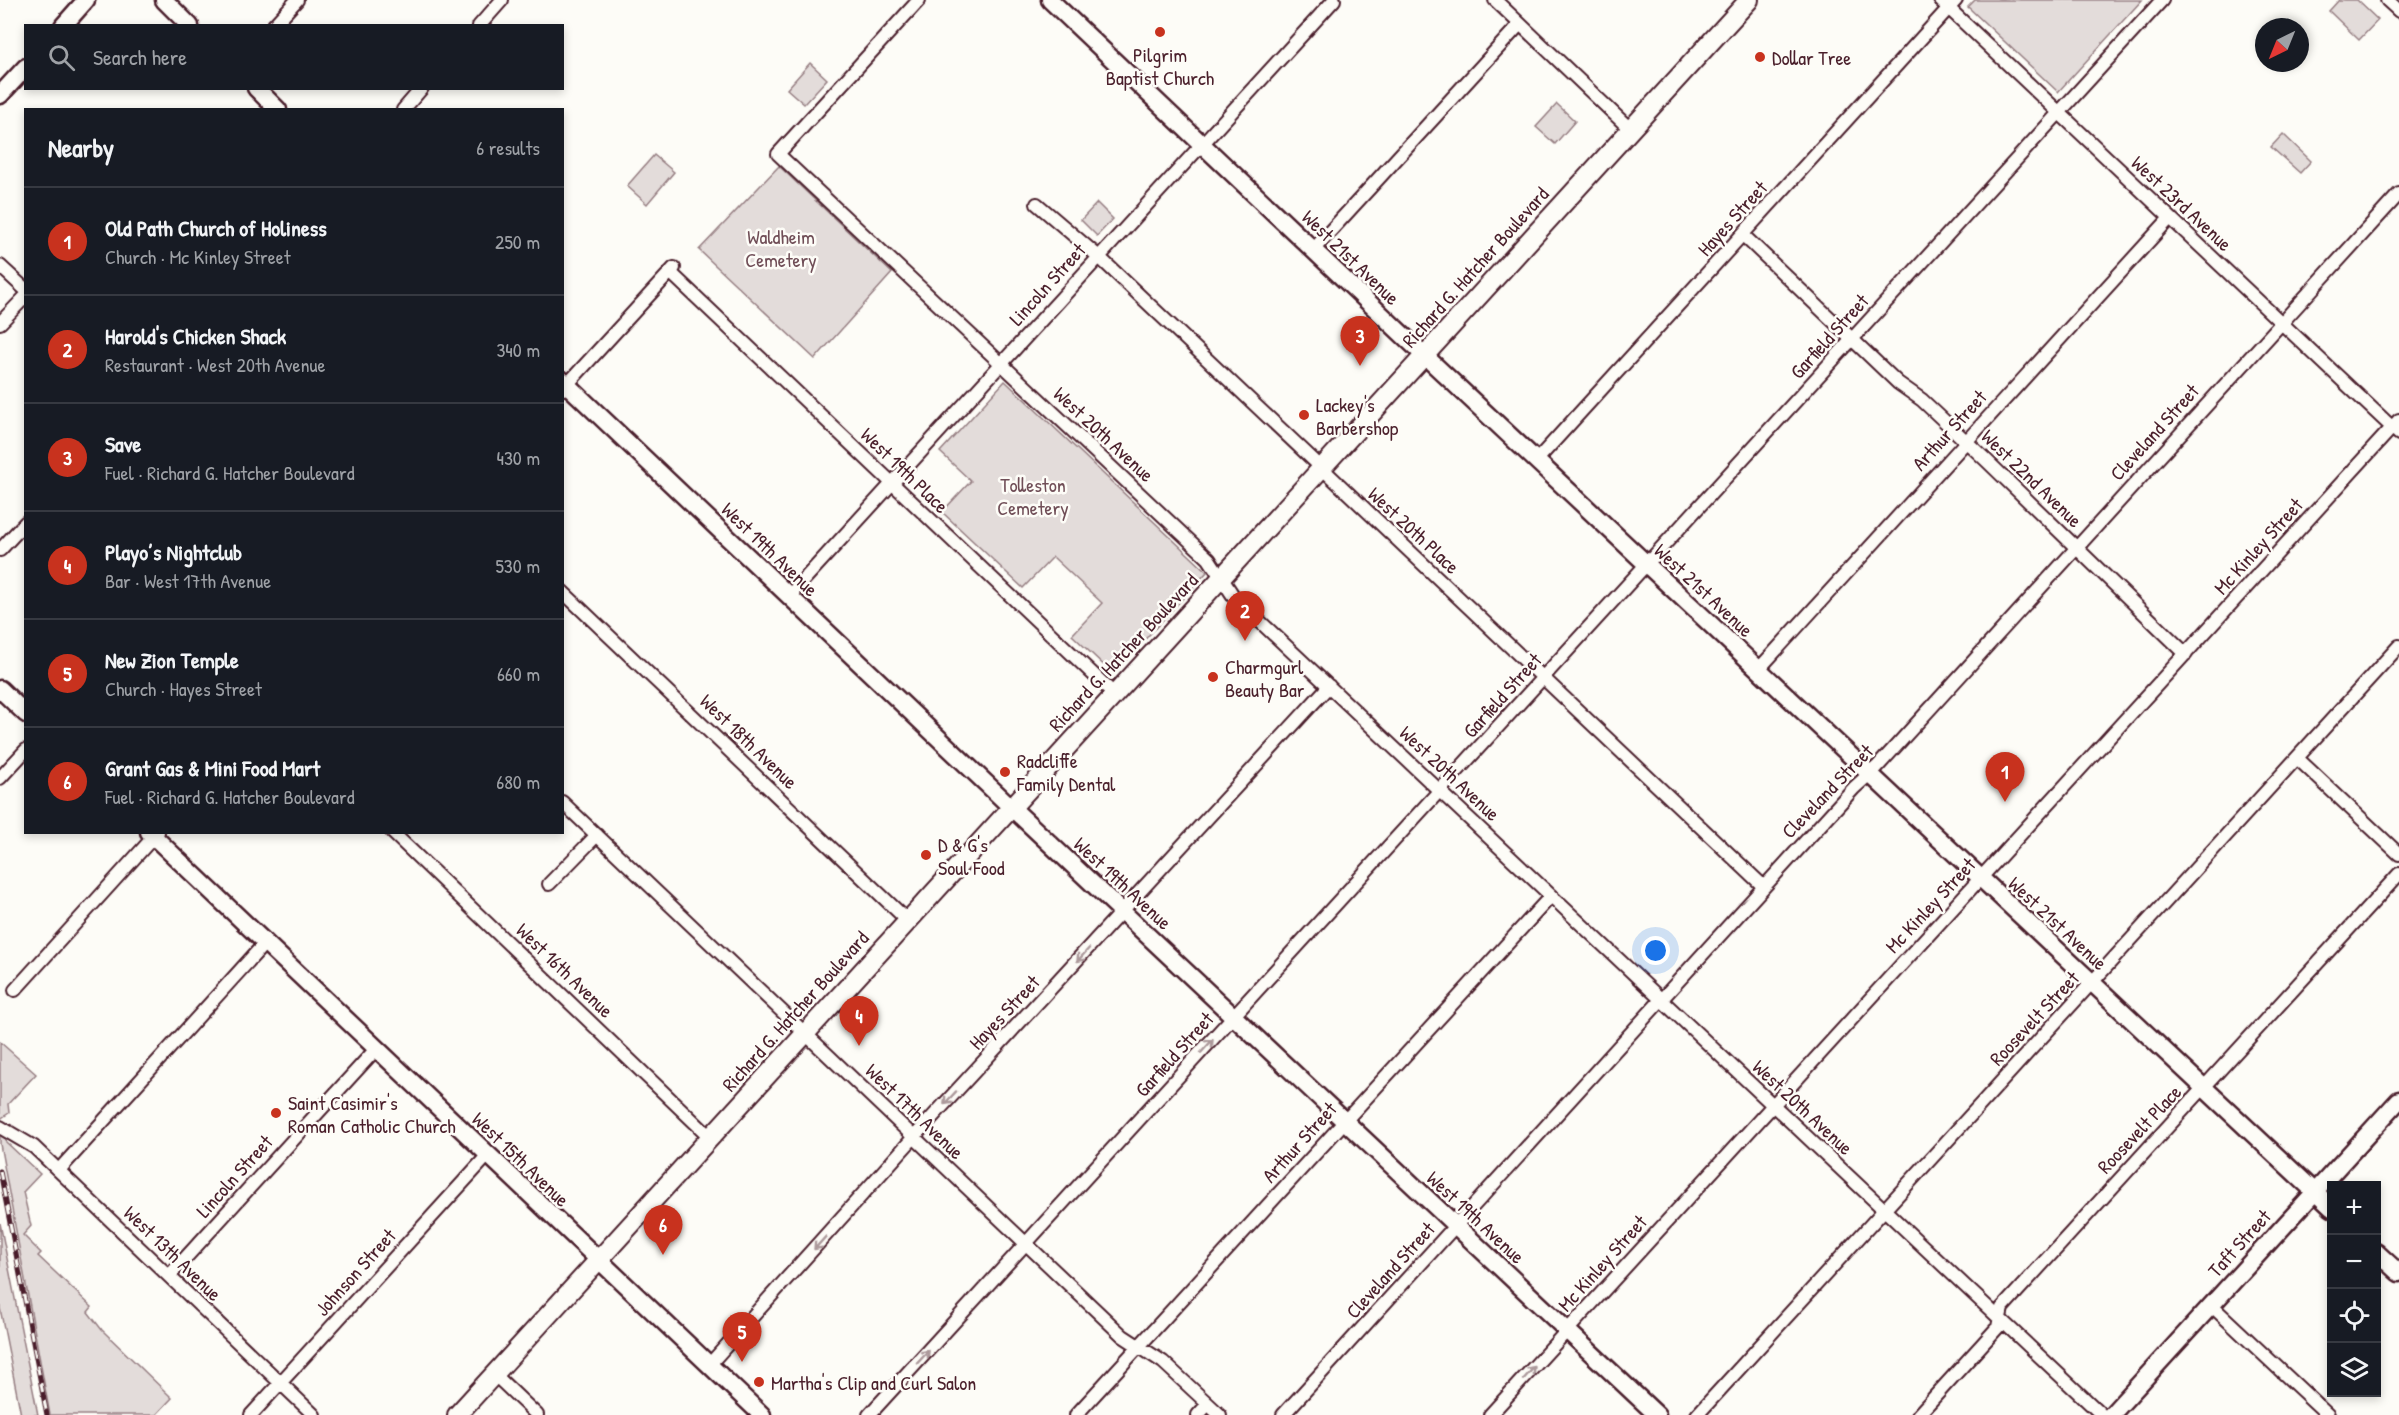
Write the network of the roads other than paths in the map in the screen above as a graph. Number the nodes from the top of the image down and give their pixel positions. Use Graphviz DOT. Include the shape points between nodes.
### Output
graph roads {
  1 [pos="86,0"];
  2 [pos="164,0"];
  3 [pos="297,0"];
  4 [pos="502,0"];
  5 [pos="919,0"];
  6 [pos="1050,0"];
  7 [pos="1335,0"];
  8 [pos="1495,0"];
  9 [pos="1749,0"];
  10 [pos="2162,0"];
  11 [pos="2387,0"];
  12 [pos="1948,3"];
  13 [pos="2399,11"];
  14 [pos="65,24"];
  15 [pos="188,24"];
  16 [pos="275,24"];
  17 [pos="481,24"];
  18 [pos="1520,24"];
  19 [pos="24,69"];
  20 [pos="258,90"];
  21 [pos="420,90"];
  22 [pos="0,95"];
  23 [pos="276,108"];
  24 [pos="405,108"];
  25 [pos="2059,113"];
  26 [pos="1631,129"];
  27 [pos="1202,144"];
  28 [pos="2399,194"];
  29 [pos="1037,204"];
  30 [pos="2170,218"];
  31 [pos="1743,235"];
  32 [pos="1313,250"];
  33 [pos="1099,257"];
  34 [pos="0,266"];
  35 [pos="24,288"];
  36 [pos="24,298"];
  37 [pos="0,323"];
  38 [pos="2280,323"];
  39 [pos="1852,339"];
  40 [pos="1425,356"];
  41 [pos="1001,364"];
  42 [pos="564,385"];
  43 [pos="2397,427"];
  44 [pos="1965,442"];
  45 [pos="1536,461"];
  46 [pos="1321,470"];
  47 [pos="892,484"];
  48 [pos="24,524"];
  49 [pos="2076,548"];
  50 [pos="0,550"];
  51 [pos="1647,566"];
  52 [pos="1222,578"];
  53 [pos="564,593"];
  54 [pos="789,596"];
  55 [pos="2399,646"];
  56 [pos="2186,654"];
  57 [pos="1758,670"];
  58 [pos="1543,678"];
  59 [pos="1329,686"];
  60 [pos="0,689"];
  61 [pos="1115,694"];
  62 [pos="24,712"];
  63 [pos="24,752"];
  64 [pos="2297,758"];
  65 [pos="1869,774"];
  66 [pos="0,778"];
  67 [pos="1440,791"];
  68 [pos="564,804"];
  69 [pos="1011,807"];
  70 [pos="153,834"];
  71 [pos="394,834"];
  72 [pos="597,835"];
  73 [pos="2399,854"];
  74 [pos="2399,874"];
  75 [pos="1980,879"];
  76 [pos="549,884"];
  77 [pos="1763,886"];
  78 [pos="1551,896"];
  79 [pos="1122,912"];
  80 [pos="908,921"];
  81 [pos="265,943"];
  82 [pos="2092,983"];
  83 [pos="15,990"];
  84 [pos="1662,1000"];
  85 [pos="1234,1017"];
  86 [pos="805,1033"];
  87 [pos="376,1049"];
  88 [pos="2204,1088"];
  89 [pos="2399,1100"];
  90 [pos="1773,1105"];
  91 [pos="1344,1121"];
  92 [pos="0,1127"];
  93 [pos="710,1137"];
  94 [pos="914,1137"];
  95 [pos="488,1155"];
  96 [pos="59,1170"];
  97 [pos="2314,1192"];
  98 [pos="2327,1204"];
  99 [pos="1884,1210"];
  100 [pos="1456,1226"];
  101 [pos="1027,1244"];
  102 [pos="2381,1256"];
  103 [pos="597,1261"];
  104 [pos="2399,1273"];
  105 [pos="169,1276"];
  106 [pos="2211,1305"];
  107 [pos="2000,1318"];
  108 [pos="1567,1331"];
  109 [pos="1139,1346"];
  110 [pos="709,1365"];
  111 [pos="494,1374"];
  112 [pos="281,1383"];
  113 [pos="1208,1404"];
  114 [pos="251,1415"];
  115 [pos="314,1415"];
  116 [pos="457,1415"];
  117 [pos="537,1415"];
  118 [pos="762,1415"];
  119 [pos="869,1415"];
  120 [pos="1076,1415"];
  121 [pos="1198,1415"];
  122 [pos="1220,1415"];
  123 [pos="1283,1415"];
  124 [pos="1490,1415"];
  125 [pos="1657,1415"];
  126 [pos="1697,1415"];
  127 [pos="1918,1415"];
  128 [pos="2102,1415"];
  129 [pos="2111,1415"];
  130 [pos="2328,1415"];
  1 -- 14 [label="street"];
  2 -- 15 [label="street"];
  3 -- 16 [label="street"];
  4 -- 17 [label="street"];
  5 -- 41 [label="street, West 20th Avenue" via="778,154"];
  6 -- 27 [label="street, West 21st Avenue"];
  7 -- 27 [label="street, Lincoln Street"];
  8 -- 18 [label="street"];
  9 -- 26 [label="main road, Richard G. Hatcher Boulevard"];
  10 -- 25 [label="street, Garfield Street"];
  11 -- 13 [label="street"];
  12 -- 25 [label="street, West 23rd Avenue"];
  12 -- 31 [label="street, Hayes Street"];
  18 -- 26 [label="street"];
  18 -- 32 [label="street"];
  19 -- 22 [label="street"];
  20 -- 23 [label="street"];
  21 -- 24 [label="street"];
  25 -- 30 [label="street, West 23rd Avenue"];
  25 -- 39 [label="street, Garfield Street"];
  26 -- 40 [label="main road, Richard G. Hatcher Boulevard"];
  27 -- 32 [label="street, West 21st Avenue"];
  27 -- 33 [label="street, Lincoln Street"];
  28 -- 38 [label="street, Cleveland Street"];
  29 -- 33 [label="street, West 20th Place"];
  30 -- 38 [label="street, West 23rd Avenue"];
  30 -- 44 [label="street, Arthur Street"];
  31 -- 39 [label="street, West 22nd Avenue"];
  31 -- 45 [label="street, Hayes Street"];
  32 -- 40 [label="street, West 21st Avenue"];
  33 -- 41 [label="street, Lincoln Street"];
  33 -- 46 [label="street, West 20th Place"];
  34 -- 35 [label="street"];
  36 -- 37 [label="street"];
  38 -- 43 [label="street, West 23rd Avenue"];
  38 -- 49 [label="street, Cleveland Street"];
  39 -- 44 [label="street, West 22nd Avenue"];
  39 -- 51 [label="street, Garfield Street"];
  40 -- 45 [label="street, West 21st Avenue"];
  40 -- 46 [label="main road, Richard G. Hatcher Boulevard"];
  41 -- 47 [label="street, Lincoln Street"];
  41 -- 52 [label="street, West 20th Avenue" via="1209,559"];
  42 -- 47 [label="street, West 19th Place" via="672,270"];
  42 -- 54 [label="street, West 19th Avenue"];
  43 -- 56 [label="street, Mc Kinley Street"];
  44 -- 49 [label="street, West 22nd Avenue"];
  44 -- 57 [label="street, Arthur Street"];
  45 -- 51 [label="street, West 21st Avenue"];
  46 -- 52 [label="main road, Richard G. Hatcher Boulevard"];
  46 -- 58 [label="street, West 20th Place"];
  47 -- 54 [label="street, Lincoln Street"];
  47 -- 61 [label="street, West 19th Place"];
  48 -- 50 [label="street"];
  49 -- 56 [label="street, West 22nd Avenue"];
  49 -- 65 [label="street, Cleveland Street"];
  51 -- 57 [label="street, West 21st Avenue"];
  51 -- 58 [label="street, Garfield Street"];
  52 -- 59 [label="street, West 20th Avenue" via="1234,597"];
  52 -- 61 [label="main road, Richard G. Hatcher Boulevard"];
  53 -- 80 [label="street, West 18th Avenue"];
  54 -- 69 [label="street, West 19th Avenue"];
  55 -- 64 [label="street, Roosevelt Street"];
  56 -- 75 [label="street, Mc Kinley Street"];
  57 -- 65 [label="street, West 21st Avenue"];
  58 -- 67 [label="street, Garfield Street"];
  58 -- 77 [label="street, West 20th Place"];
  59 -- 67 [label="street, West 20th Avenue"];
  59 -- 79 [label="street, Hayes Street"];
  60 -- 62 [label="street"];
  61 -- 69 [label="main road, Richard G. Hatcher Boulevard"];
  63 -- 66 [label="street"];
  64 -- 73 [label="street"];
  64 -- 82 [label="street, Roosevelt Street"];
  65 -- 75 [label="street, West 21st Avenue"];
  65 -- 77 [label="street, Cleveland Street"];
  67 -- 78 [label="street, West 20th Avenue"];
  67 -- 85 [label="street, Garfield Street"];
  68 -- 72 [label="street, West 17th Avenue"];
  69 -- 79 [label="street, West 19th Avenue"];
  69 -- 80 [label="main road, Richard G. Hatcher Boulevard"];
  70 -- 81 [label="street, West 15th Avenue"];
  70 -- 83 [label="street"];
  71 -- 93 [label="street, West 16th Avenue"];
  72 -- 76 [label="street"];
  72 -- 86 [label="street, West 17th Avenue"];
  74 -- 88 [label="street, Roosevelt Place"];
  75 -- 82 [label="street, West 21st Avenue"];
  75 -- 90 [label="street, Mc Kinley Street"];
  77 -- 84 [label="street, Cleveland Street"];
  78 -- 84 [label="street, West 20th Avenue"];
  78 -- 91 [label="street, Arthur Street"];
  79 -- 85 [label="street, West 19th Avenue"];
  79 -- 94 [label="street, Hayes Street, one-way"];
  80 -- 86 [label="main road, Richard G. Hatcher Boulevard"];
  81 -- 87 [label="street, West 15th Avenue"];
  81 -- 96 [label="street"];
  82 -- 88 [label="street, West 21st Avenue"];
  82 -- 99 [label="street, Roosevelt Street"];
  84 -- 90 [label="street, West 20th Avenue"];
  84 -- 100 [label="street, Cleveland Street"];
  85 -- 91 [label="street, West 19th Avenue"];
  101 -- 85 [label="street, Garfield Street, one-way"];
  86 -- 93 [label="main road, Richard G. Hatcher Boulevard"];
  86 -- 94 [label="street, West 17th Avenue"];
  87 -- 95 [label="street, West 15th Avenue"];
  87 -- 105 [label="street, Lincoln Street"];
  88 -- 97 [label="street, West 21st Avenue"];
  88 -- 107 [label="street, Roosevelt Place" via="2002,1308"];
  89 -- 97 [label="street, Taft Street"];
  90 -- 99 [label="street, West 20th Avenue"];
  90 -- 108 [label="street, Mc Kinley Street"];
  91 -- 100 [label="street, West 19th Avenue"];
  91 -- 109 [label="street, Arthur Street"];
  92 -- 96 [label="street, West 13th Avenue" via="28,1142"];
  93 -- 103 [label="main road, Richard G. Hatcher Boulevard"];
  94 -- 101 [label="street, West 17th Avenue"];
  94 -- 110 [label="street, Hayes Street, one-way"];
  95 -- 103 [label="street, West 15th Avenue"];
  95 -- 112 [label="street, Johnson Street"];
  96 -- 105 [label="street, West 13th Avenue"];
  97 -- 98 [label="street, West 21st Avenue"];
  97 -- 106 [label="street, Taft Street"];
  99 -- 107 [label="street, West 20th Avenue"];
  99 -- 126 [label="street, Roosevelt Street"];
  100 -- 108 [label="street, West 19th Avenue"];
  100 -- 123 [label="street, Cleveland Street"];
  101 -- 109 [label="street, West 17th Avenue" via="1123,1336"];
  119 -- 101 [label="street, Garfield Street, one-way"];
  102 -- 104 [label="street"];
  103 -- 110 [label="street, West 15th Avenue"];
  103 -- 111 [label="main road, Richard G. Hatcher Boulevard"];
  105 -- 112 [label="street, West 13th Avenue"];
  106 -- 129 [label="street, Taft Street"];
  106 -- 130 [label="street"];
  107 -- 127 [label="street, Roosevelt Place" via="1998,1327"];
  107 -- 128 [label="street, West 20th Avenue"];
  124 -- 108 [label="street, Mc Kinley Street, one-way"];
  108 -- 125 [label="street, West 19th Avenue"];
  109 -- 113 [label="street, West 17th Avenue" via="1163,1362"];
  109 -- 120 [label="street, Arthur Street"];
  110 -- 118 [label="street, West 15th Avenue"];
  111 -- 116 [label="main road, Richard G. Hatcher Boulevard"];
  111 -- 117 [label="street"];
  112 -- 114 [label="street, Johnson Street"];
  112 -- 115 [label="street, West 13th Avenue"];
  113 -- 121 [label="street"];
  113 -- 122 [label="street, West 17th Avenue"];
}
